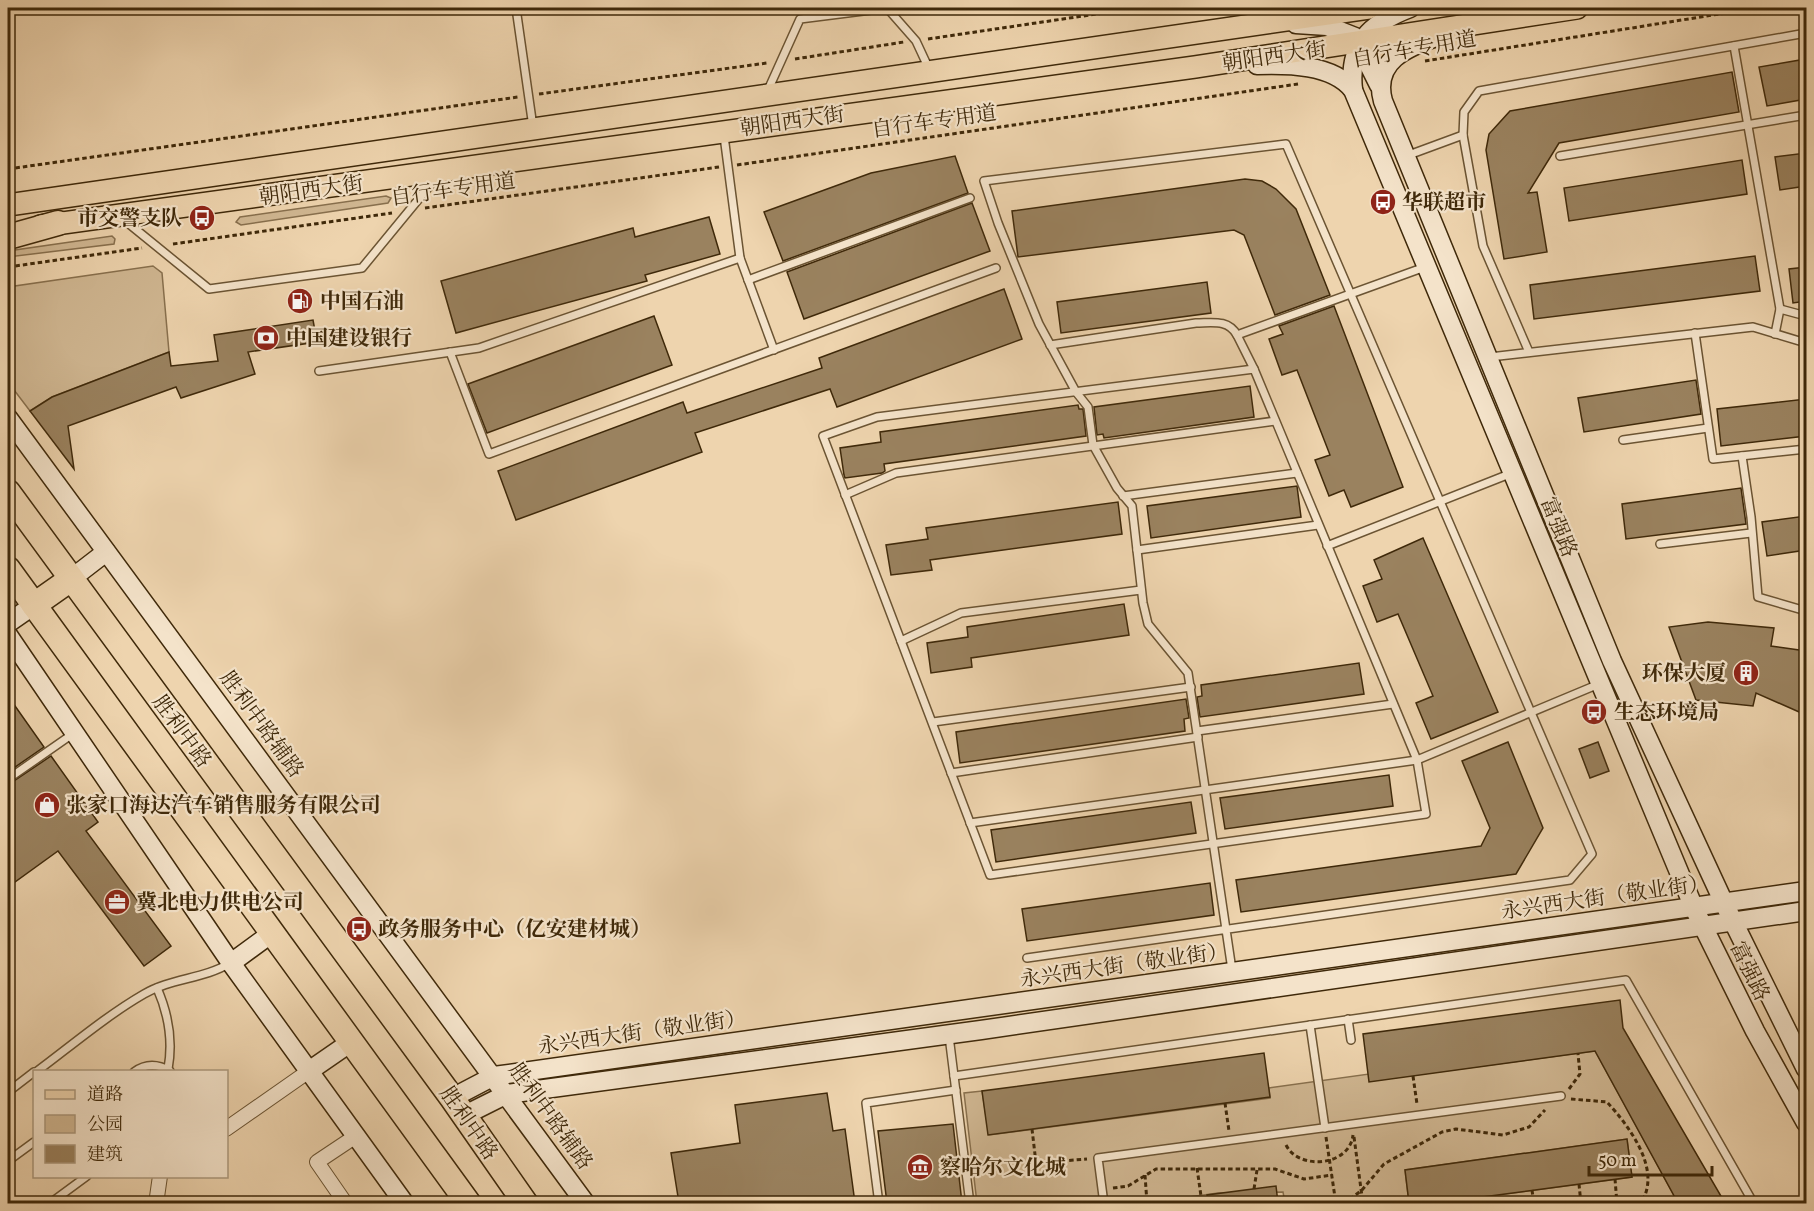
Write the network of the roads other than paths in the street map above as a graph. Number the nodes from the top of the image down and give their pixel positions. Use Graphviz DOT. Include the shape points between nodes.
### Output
graph roads {
  1 [pos="516,8"];
  2 [pos="1369,8"];
  3 [pos="1410,8"];
  4 [pos="1576,8"];
  5 [pos="1501,20"];
  6 [pos="1274,21"];
  7 [pos="1806,33"];
  8 [pos="1360,44"];
  9 [pos="1734,46"];
  10 [pos="1195,67"];
  11 [pos="930,71"];
  12 [pos="1378,85"];
  13 [pos="1353,90"];
  14 [pos="766,95"];
  15 [pos="1806,115"];
  16 [pos="1748,123"];
  17 [pos="533,130"];
  18 [pos="723,130"];
  19 [pos="1463,135"];
  20 [pos="1406,156"];
  21 [pos="1560,156"];
  22 [pos="440,172"];
  23 [pos="970,198"];
  24 [pos="8,205"];
  25 [pos="118,216"];
  26 [pos="58,223"];
  27 [pos="8,231"];
  28 [pos="8,237"];
  29 [pos="740,258"];
  30 [pos="1427,266"];
  31 [pos="996,268"];
  32 [pos="748,280"];
  33 [pos="1350,294"];
  34 [pos="1780,309"];
  35 [pos="1806,316"];
  36 [pos="1695,333"];
  37 [pos="1238,334"];
  38 [pos="1775,334"];
  39 [pos="1806,343"];
  40 [pos="1050,345"];
  41 [pos="774,350"];
  42 [pos="450,352"];
  43 [pos="1529,352"];
  44 [pos="1487,357"];
  45 [pos="1254,369"];
  46 [pos="319,371"];
  47 [pos="1076,392"];
  48 [pos="8,418"];
  49 [pos="1275,421"];
  50 [pos="1708,428"];
  51 [pos="1623,440"];
  52 [pos="1093,445"];
  53 [pos="1806,448"];
  54 [pos="1742,456"];
  55 [pos="1297,473"];
  56 [pos="1512,473"];
  57 [pos="8,492"];
  58 [pos="845,495"];
  59 [pos="1123,496"];
  60 [pos="1438,502"];
  61 [pos="1318,525"];
  62 [pos="1751,533"];
  63 [pos="1660,544"];
  64 [pos="1327,546"];
  65 [pos="1137,550"];
  66 [pos="106,552"];
  67 [pos="8,569"];
  68 [pos="71,579"];
  69 [pos="1141,590"];
  70 [pos="34,605"];
  71 [pos="1806,611"];
  72 [pos="8,623"];
  73 [pos="8,635"];
  74 [pos="901,641"];
  75 [pos="14,658"];
  76 [pos="1600,683"];
  77 [pos="1191,687"];
  78 [pos="1394,704"];
  79 [pos="1532,711"];
  80 [pos="933,722"];
  81 [pos="74,733"];
  82 [pos="1198,734"];
  83 [pos="1417,760"];
  84 [pos="951,773"];
  85 [pos="8,779"];
  86 [pos="1206,789"];
  87 [pos="970,823"];
  88 [pos="1214,844"];
  89 [pos="1806,891"];
  90 [pos="1724,903"];
  91 [pos="1694,908"];
  92 [pos="1806,911"];
  93 [pos="1733,921"];
  94 [pos="1702,925"];
  95 [pos="1226,930"];
  96 [pos="272,933"];
  97 [pos="1027,958"];
  98 [pos="231,963"];
  99 [pos="1232,972"];
  100 [pos="157,988"];
  101 [pos="1348,1019"];
  102 [pos="1310,1024"];
  103 [pos="948,1034"];
  104 [pos="1351,1040"];
  105 [pos="351,1042"];
  106 [pos="1806,1069"];
  107 [pos="38,1070"];
  108 [pos="136,1070"];
  109 [pos="169,1070"];
  110 [pos="309,1071"];
  111 [pos="33,1073"];
  112 [pos="494,1076"];
  113 [pos="954,1076"];
  114 [pos="956,1090"];
  115 [pos="8,1092"];
  116 [pos="507,1094"];
  117 [pos="1561,1096"];
  118 [pos="458,1107"];
  119 [pos="1806,1123"];
  120 [pos="228,1128"];
  121 [pos="1325,1128"];
  122 [pos="356,1136"];
  123 [pos="33,1143"];
  124 [pos="8,1161"];
  125 [pos="84,1178"];
  126 [pos="160,1178"];
  127 [pos="49,1203"];
  128 [pos="156,1203"];
  129 [pos="346,1203"];
  130 [pos="405,1203"];
  131 [pos="469,1203"];
  132 [pos="526,1203"];
  133 [pos="586,1203"];
  134 [pos="879,1203"];
  135 [pos="970,1203"];
  136 [pos="1104,1203"];
  137 [pos="1754,1203"];
  1 -- 17 [label="lane"];
  2 -- 6 [label="main road, 朝阳西大街"];
  3 -- 8 [label="main road" via="1387,16 1366,32"];
  4 -- 5 [label="main road, 朝阳西大街"];
  5 -- 8 [label="main road, 朝阳西大街"];
  5 -- 12 [label="main road" via="1414,45 1386,67"];
  6 -- 8 [label="main road" via="1327,26 1355,37"];
  6 -- 11 [label="main road, 朝阳西大街"];
  7 -- 9 [label="lane"];
  8 -- 10 [label="main road, 朝阳西大街"];
  8 -- 12 [label="main road, 富强路"];
  8 -- 13 [label="main road" via="1351,73"];
  9 -- 16 [label="lane"];
  9 -- 19 [label="lane" via="1479,91 1464,112"];
  10 -- 13 [label="main road" via="1282,64 1341,78"];
  10 -- 18 [label="main road, 朝阳西大街"];
  11 -- 14 [label="main road, 朝阳西大街"];
  11 -- 14 [label="lane" via="916,40 887,8 800,19"];
  12 -- 20 [label="main road, 富强路"];
  13 -- 30 [label="main road, 富强路"];
  14 -- 17 [label="main road, 朝阳西大街"];
  15 -- 16 [label="lane"];
  16 -- 21 [label="lane"];
  16 -- 34 [label="lane"];
  17 -- 24 [label="main road, 朝阳西大街"];
  18 -- 22 [label="main road, 朝阳西大街"];
  18 -- 29 [label="lane"];
  19 -- 20 [label="lane"];
  19 -- 43 [label="lane" via="1483,246"];
  20 -- 44 [label="main road, 富强路"];
  22 -- 25 [label="main road, 朝阳西大街"];
  22 -- 25 [label="lane" via="362,268 209,289"];
  23 -- 32 [label="lane"];
  25 -- 26 [label="main road, 朝阳西大街"];
  26 -- 27 [label="main road, 朝阳西大街"];
  26 -- 28 [label="highway"];
  29 -- 32 [label="lane"];
  29 -- 42 [label="lane" via="478,348"];
  30 -- 33 [label="lane"];
  30 -- 56 [label="main road, 富强路"];
  31 -- 41 [label="lane"];
  32 -- 41 [label="lane"];
  33 -- 37 [label="lane"];
  33 -- 40 [label="lane" via="1286,144 984,180"];
  33 -- 60 [label="lane"];
  34 -- 35 [label="lane"];
  34 -- 38 [label="lane"];
  36 -- 38 [label="lane" via="1753,327"];
  36 -- 43 [label="lane"];
  36 -- 50 [label="lane"];
  37 -- 40 [label="lane" via="1232,326 1220,322 1196,323"];
  37 -- 45 [label="lane"];
  38 -- 39 [label="lane"];
  40 -- 47 [label="lane"];
  41 -- 42 [label="lane" via="489,454"];
  42 -- 46 [label="lane"];
  43 -- 44 [label="lane"];
  44 -- 90 [label="main road, 富强路" via="1612,661"];
  45 -- 47 [label="lane"];
  45 -- 49 [label="lane"];
  47 -- 52 [label="lane" via="1088,407"];
  47 -- 58 [label="lane" via="878,417 823,436"];
  48 -- 66 [label="main road, 胜利中路辅路"];
  49 -- 52 [label="lane"];
  49 -- 55 [label="lane"];
  50 -- 51 [label="lane"];
  50 -- 54 [label="lane" via="1713,459"];
  52 -- 58 [label="lane" via="896,473"];
  52 -- 59 [label="lane"];
  53 -- 54 [label="lane"];
  54 -- 62 [label="lane"];
  55 -- 59 [label="lane"];
  55 -- 61 [label="lane"];
  56 -- 60 [label="lane"];
  56 -- 76 [label="main road, 富强路"];
  57 -- 68 [label="highway, 胜利中路"];
  58 -- 74 [label="lane"];
  59 -- 65 [label="lane" via="1132,506"];
  60 -- 64 [label="lane"];
  60 -- 79 [label="lane"];
  61 -- 64 [label="lane"];
  61 -- 65 [label="lane"];
  62 -- 63 [label="lane"];
  62 -- 71 [label="lane" via="1758,597"];
  64 -- 78 [label="lane"];
  65 -- 69 [label="lane"];
  66 -- 68 [label="main road"];
  66 -- 112 [label="main road, 胜利中路辅路"];
  67 -- 70 [label="highway"];
  68 -- 70 [label="highway"];
  68 -- 118 [label="highway, 胜利中路"];
  69 -- 74 [label="lane" via="962,613"];
  69 -- 77 [label="lane" via="1148,624 1188,673"];
  70 -- 72 [label="main road"];
  70 -- 96 [label="highway"];
  73 -- 75 [label="main road"];
  74 -- 80 [label="lane"];
  75 -- 81 [label="main road"];
  76 -- 79 [label="lane"];
  76 -- 91 [label="main road, 富强路"];
  77 -- 80 [label="lane"];
  77 -- 82 [label="lane"];
  78 -- 82 [label="lane"];
  78 -- 83 [label="lane"];
  79 -- 83 [label="lane"];
  79 -- 95 [label="lane" via="1592,854 1570,880"];
  80 -- 84 [label="lane"];
  81 -- 85 [label="lane"];
  81 -- 98 [label="main road"];
  82 -- 84 [label="lane"];
  82 -- 86 [label="lane"];
  83 -- 86 [label="lane"];
  83 -- 88 [label="lane" via="1426,814"];
  84 -- 87 [label="lane"];
  86 -- 87 [label="lane"];
  86 -- 88 [label="lane"];
  87 -- 88 [label="lane" via="990,875"];
  88 -- 95 [label="lane"];
  89 -- 90 [label="main road, 永兴西大街（敬业街）"];
  90 -- 91 [label="main road, 永兴西大街（敬业街）"];
  90 -- 93 [label="main road, 富强路"];
  91 -- 94 [label="main road, 富强路"];
  91 -- 99 [label="main road, 永兴西大街（敬业街）"];
  92 -- 93 [label="main road, 永兴西大街（敬业街）"];
  93 -- 94 [label="main road, 永兴西大街（敬业街）"];
  93 -- 106 [label="main road, 富强路"];
  94 -- 103 [label="main road, 永兴西大街（敬业街）"];
  94 -- 119 [label="main road, 富强路"];
  95 -- 97 [label="lane"];
  95 -- 99 [label="lane"];
  96 -- 98 [label="main road"];
  96 -- 105 [label="highway"];
  98 -- 100 [label="lane" via="214,972"];
  98 -- 110 [label="main road"];
  99 -- 112 [label="main road, 永兴西大街（敬业街）"];
  100 -- 107 [label="lane"];
  100 -- 109 [label="lane" via="168,1024"];
  101 -- 102 [label="lane"];
  101 -- 104 [label="lane"];
  101 -- 137 [label="lane" via="1626,980"];
  102 -- 113 [label="lane"];
  102 -- 121 [label="lane"];
  103 -- 113 [label="lane"];
  103 -- 116 [label="main road, 永兴西大街（敬业街）"];
  105 -- 110 [label="main road"];
  105 -- 131 [label="highway"];
  108 -- 109 [label="lane" via="149,1065"];
  110 -- 120 [label="street"];
  110 -- 122 [label="main road"];
  111 -- 115 [label="lane"];
  112 -- 116 [label="main road, 胜利中路辅路"];
  112 -- 118 [label="main road, 永兴西大街（敬业街）"];
  113 -- 114 [label="lane"];
  114 -- 134 [label="lane" via="866,1103"];
  114 -- 135 [label="lane"];
  116 -- 118 [label="main road, 永兴西大街（敬业街）"];
  116 -- 133 [label="main road, 胜利中路辅路"];
  117 -- 121 [label="lane"];
  118 -- 132 [label="highway, 胜利中路"];
  121 -- 136 [label="lane" via="1098,1158"];
  122 -- 129 [label="street" via="317,1162"];
  122 -- 130 [label="main road"];
  123 -- 124 [label="lane"];
  125 -- 127 [label="lane"];
  126 -- 128 [label="street"];
}
